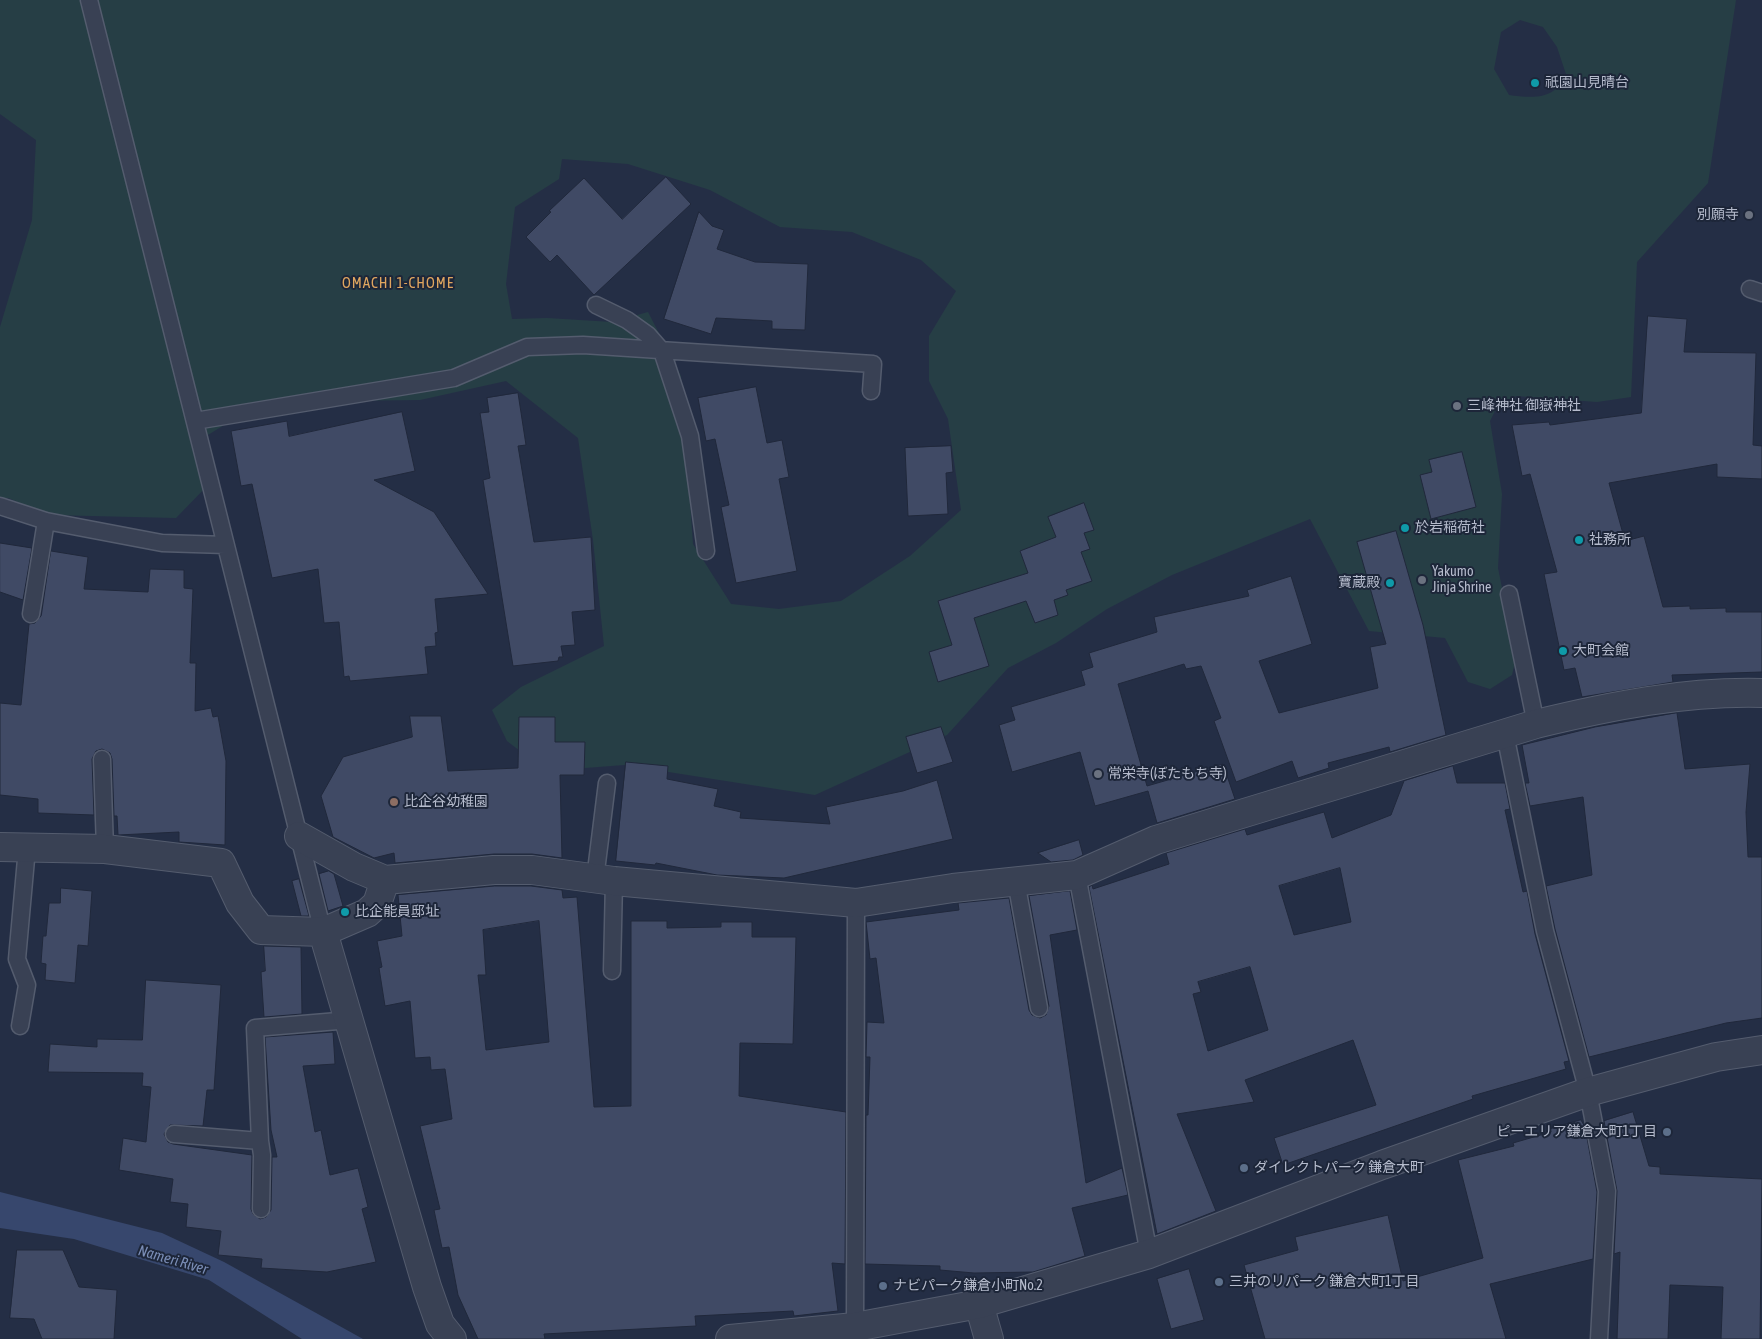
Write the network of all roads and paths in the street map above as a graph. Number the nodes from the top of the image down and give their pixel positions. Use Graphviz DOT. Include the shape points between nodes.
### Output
graph roads {
  1 [pos="89,0"];
  2 [pos="596,305"];
  3 [pos="662,351"];
  4 [pos="871,391"];
  5 [pos="195,421"];
  6 [pos="0,506"];
  7 [pos="46,520"];
  8 [pos="226,546"];
  9 [pos="706,552"];
  10 [pos="1510,594"];
  11 [pos="31,614"];
  12 [pos="1762,693"];
  13 [pos="1536,724"];
  14 [pos="1506,734"];
  15 [pos="102,758"];
  16 [pos="607,782"];
  17 [pos="299,836"];
  18 [pos="0,847"];
  19 [pos="27,848"];
  20 [pos="105,849"];
  21 [pos="1076,875"];
  22 [pos="385,880"];
  23 [pos="605,880"];
  24 [pos="1016,881"];
  25 [pos="856,903"];
  26 [pos="323,932"];
  27 [pos="612,971"];
  28 [pos="1039,1008"];
  29 [pos="350,1020"];
  30 [pos="20,1026"];
  31 [pos="1762,1050"];
  32 [pos="1588,1092"];
  33 [pos="174,1134"];
  34 [pos="260,1141"];
  35 [pos="261,1209"];
  36 [pos="1149,1254"];
  37 [pos="979,1304"];
  38 [pos="855,1327"];
  39 [pos="452,1339"];
  40 [pos="730,1339"];
  41 [pos="989,1339"];
  42 [pos="1599,1339"];
  1 -- 5 [label="lane"];
  2 -- 3 [label="lane" via="627,320 648,335"];
  3 -- 4 [label="lane" via="873,364"];
  3 -- 5 [label="lane" via="583,345 527,347 454,378"];
  3 -- 9 [label="lane" via="690,436"];
  5 -- 8 [label="lane"];
  6 -- 7 [label="lane"];
  7 -- 8 [label="lane" via="162,543"];
  7 -- 11 [label="lane"];
  8 -- 17 [label="lane"];
  10 -- 13 [label="lane"];
  12 -- 13 [label="street" via="1680,695"];
  13 -- 14 [label="street"];
  14 -- 21 [label="street" via="1156,840"];
  14 -- 32 [label="lane" via="1545,931"];
  15 -- 20 [label="lane"];
  16 -- 23 [label="lane"];
  17 -- 22 [label="street" via="354,867"];
  17 -- 26 [label="lane"];
  18 -- 19 [label="street"];
  19 -- 20 [label="street"];
  19 -- 30 [label="lane" via="16,959 27,986"];
  20 -- 26 [label="street" via="221,863 240,903 261,930"];
  21 -- 24 [label="street"];
  21 -- 36 [label="lane"];
  22 -- 23 [label="street" via="494,870 532,870"];
  22 -- 26 [label="street" via="376,904 367,914"];
  23 -- 25 [label="street"];
  23 -- 27 [label="lane"];
  24 -- 25 [label="street"];
  24 -- 28 [label="lane"];
  25 -- 38 [label="lane"];
  26 -- 29 [label="street"];
  29 -- 34 [label="lane" via="255,1028"];
  29 -- 39 [label="street" via="427,1286 440,1324"];
  31 -- 32 [label="street" via="1716,1057"];
  32 -- 36 [label="street" via="1382,1165"];
  32 -- 42 [label="lane" via="1607,1191"];
  33 -- 34 [label="lane"];
  34 -- 35 [label="lane"];
  36 -- 37 [label="street"];
  37 -- 38 [label="street"];
  37 -- 41 [label="street"];
  38 -- 40 [label="street"];
}
